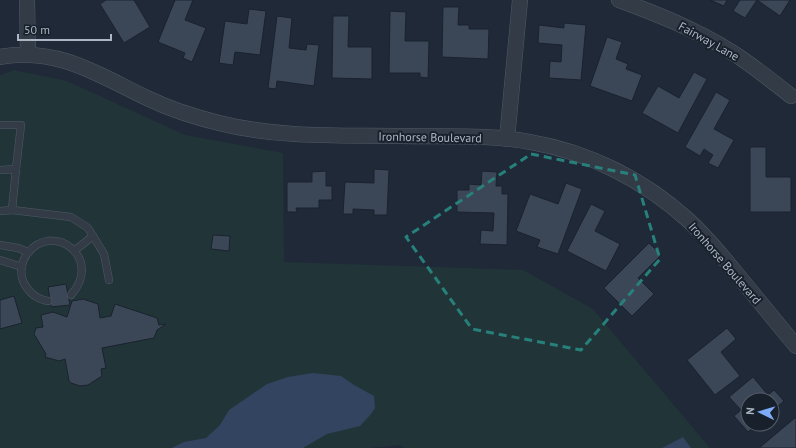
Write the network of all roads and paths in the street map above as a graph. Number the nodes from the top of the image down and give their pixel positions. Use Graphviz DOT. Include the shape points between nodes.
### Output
graph roads {
  1 [pos="27,0"];
  2 [pos="520,0"];
  3 [pos="619,0"];
  4 [pos="28,54"];
  5 [pos="0,57"];
  6 [pos="792,96"];
  7 [pos="0,125"];
  8 [pos="507,138"];
  9 [pos="16,169"];
  10 [pos="0,170"];
  11 [pos="12,210"];
  12 [pos="0,212"];
  13 [pos="93,236"];
  14 [pos="0,245"];
  15 [pos="74,251"];
  16 [pos="28,252"];
  17 [pos="0,260"];
  18 [pos="22,267"];
  19 [pos="109,280"];
  20 [pos="70,295"];
  21 [pos="48,301"];
  22 [pos="796,346"];
  1 -- 4 [label="street"];
  2 -- 8 [label="street"];
  3 -- 6 [label="street, Fairway Lane" via="686,27 729,50"];
  4 -- 5 [label="street, Ironhorse Boulevard"];
  4 -- 8 [label="street, Ironhorse Boulevard" via="69,61 185,113 252,130 302,135"];
  7 -- 9 [label="lane" via="21,124"];
  8 -- 22 [label="street, Ironhorse Boulevard" via="573,152 635,180 663,199 689,220 712,245"];
  9 -- 10 [label="lane"];
  9 -- 11 [label="lane"];
  11 -- 12 [label="lane"];
  11 -- 13 [label="lane" via="71,217 88,228"];
  13 -- 15 [label="lane"];
  13 -- 19 [label="lane" via="104,254"];
  14 -- 16 [label="lane"];
  15 -- 16 [label="lane" via="58,241 48,241 38,244"];
  15 -- 20 [label="lane" via="80,259 82,269 77,287"];
  16 -- 18 [label="lane"];
  17 -- 18 [label="lane"];
  18 -- 21 [label="lane" via="26,287 41,300"];
}
